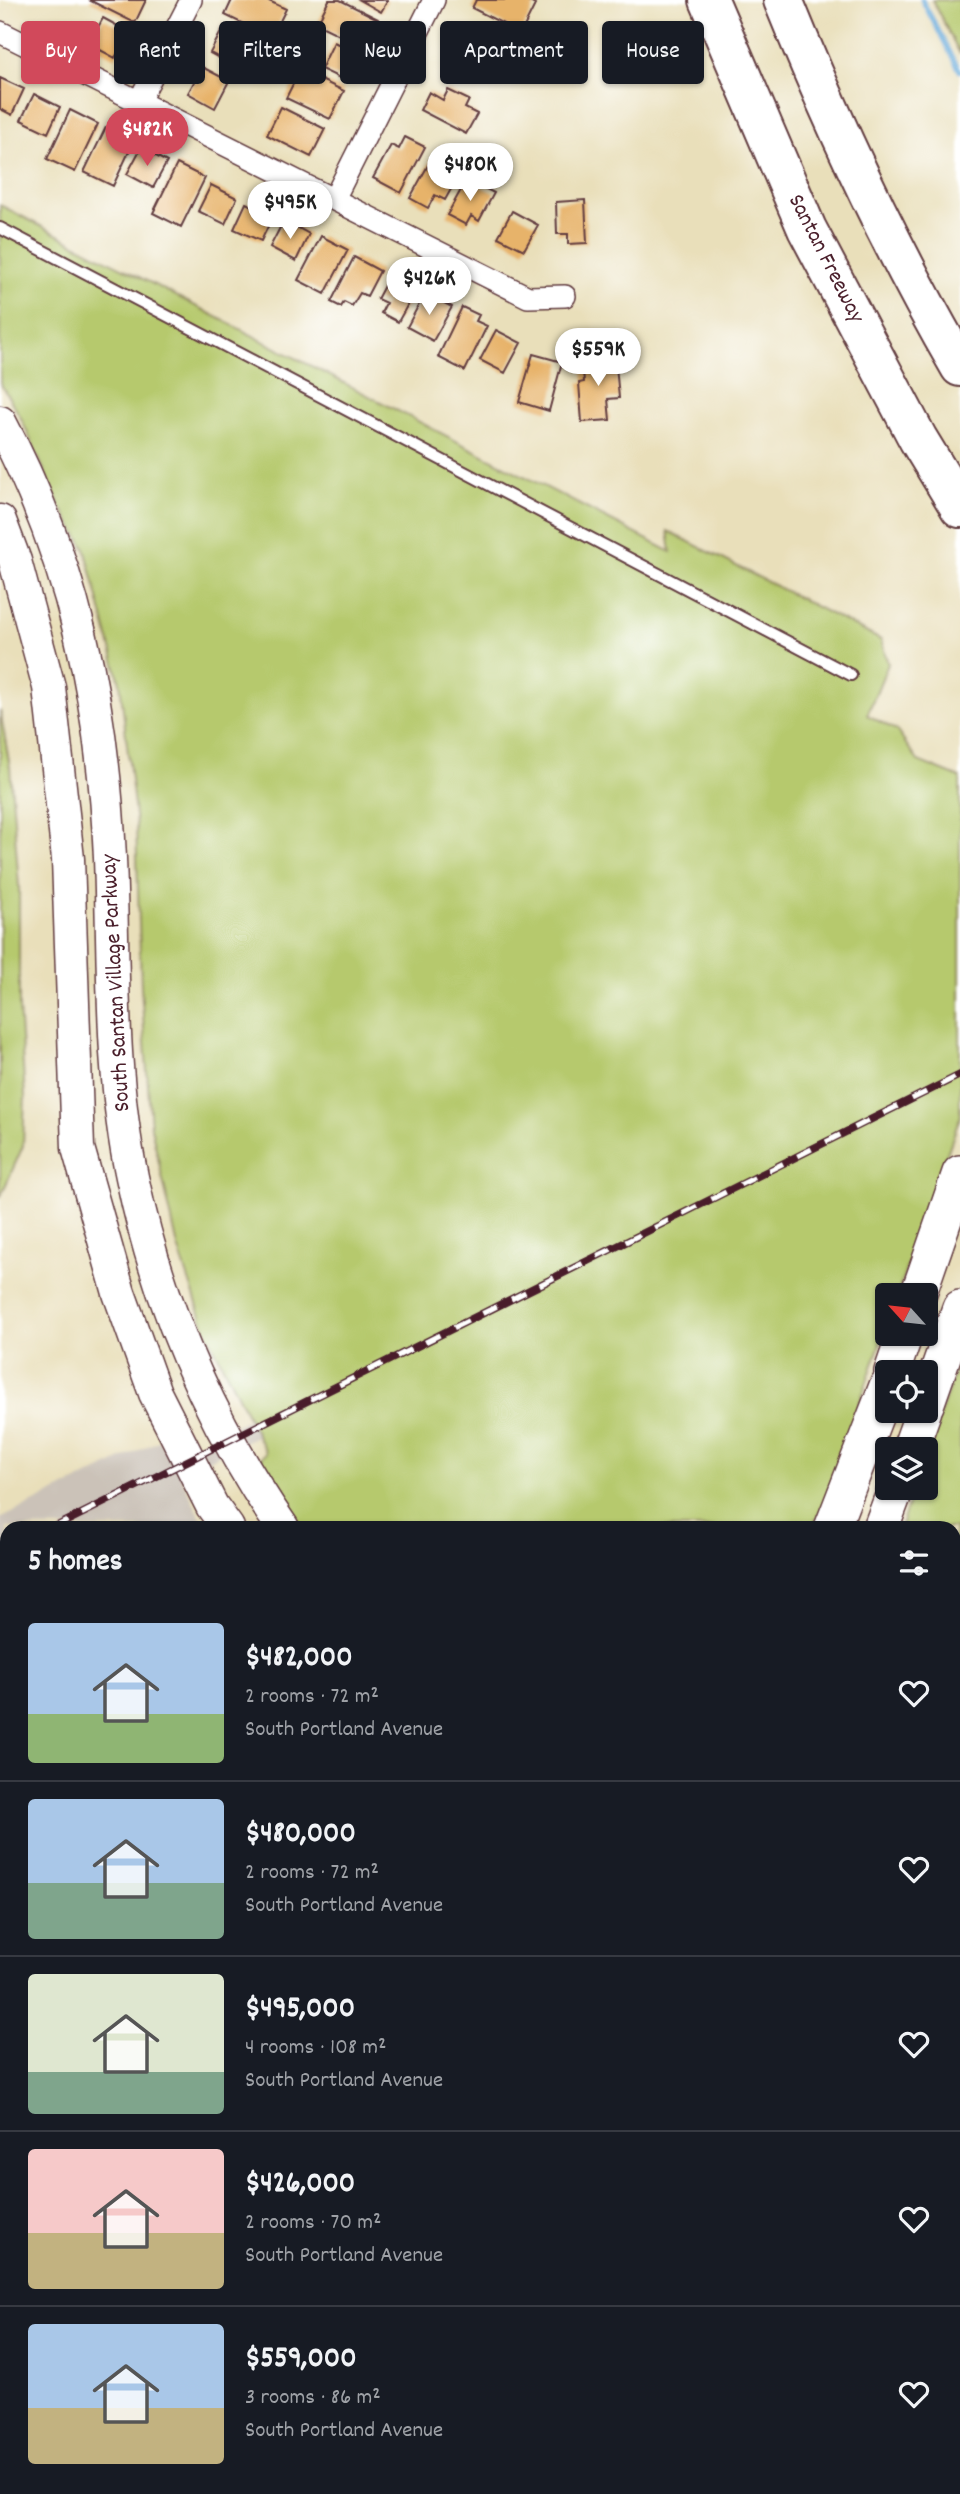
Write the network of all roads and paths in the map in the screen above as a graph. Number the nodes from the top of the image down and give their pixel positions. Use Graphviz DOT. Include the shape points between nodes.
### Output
graph roads {
  1 [pos="191,0"];
  2 [pos="434,0"];
  3 [pos="709,0"];
  4 [pos="783,0"];
  5 [pos="0,32"];
  6 [pos="139,101"];
  7 [pos="334,199"];
  8 [pos="0,228"];
  9 [pos="565,296"];
  10 [pos="960,367"];
  11 [pos="0,422"];
  12 [pos="960,508"];
  13 [pos="0,521"];
  14 [pos="851,676"];
  15 [pos="960,1173"];
  16 [pos="922,1283"];
  17 [pos="960,1308"];
  18 [pos="938,1371"];
  19 [pos="875,1417"];
  20 [pos="892,1500"];
  21 [pos="223,1521"];
  22 [pos="279,1521"];
  23 [pos="835,1521"];
  24 [pos="884,1521"];
  1 -- 6 [label="street"];
  2 -- 7 [label="street"];
  3 -- 12 [label="highway, Santan Freeway" via="807,229 918,439"];
  4 -- 10 [label="highway" via="820,91"];
  5 -- 6 [label="street"];
  6 -- 7 [label="street"];
  7 -- 9 [label="street" via="528,298"];
  8 -- 14 [label="lane"];
  11 -- 22 [label="main road, South Santan Village Parkway" via="50,533 91,675 107,814 114,1018 131,1176 175,1330 249,1474"];
  13 -- 21 [label="main road, South Santan Village Parkway" via="49,687 68,859 78,1148 119,1293 155,1393"];
  15 -- 16 [label="main road"];
  17 -- 18 [label="main road"];
  19 -- 23 [label="main road"];
  20 -- 24 [label="main road"];
}
